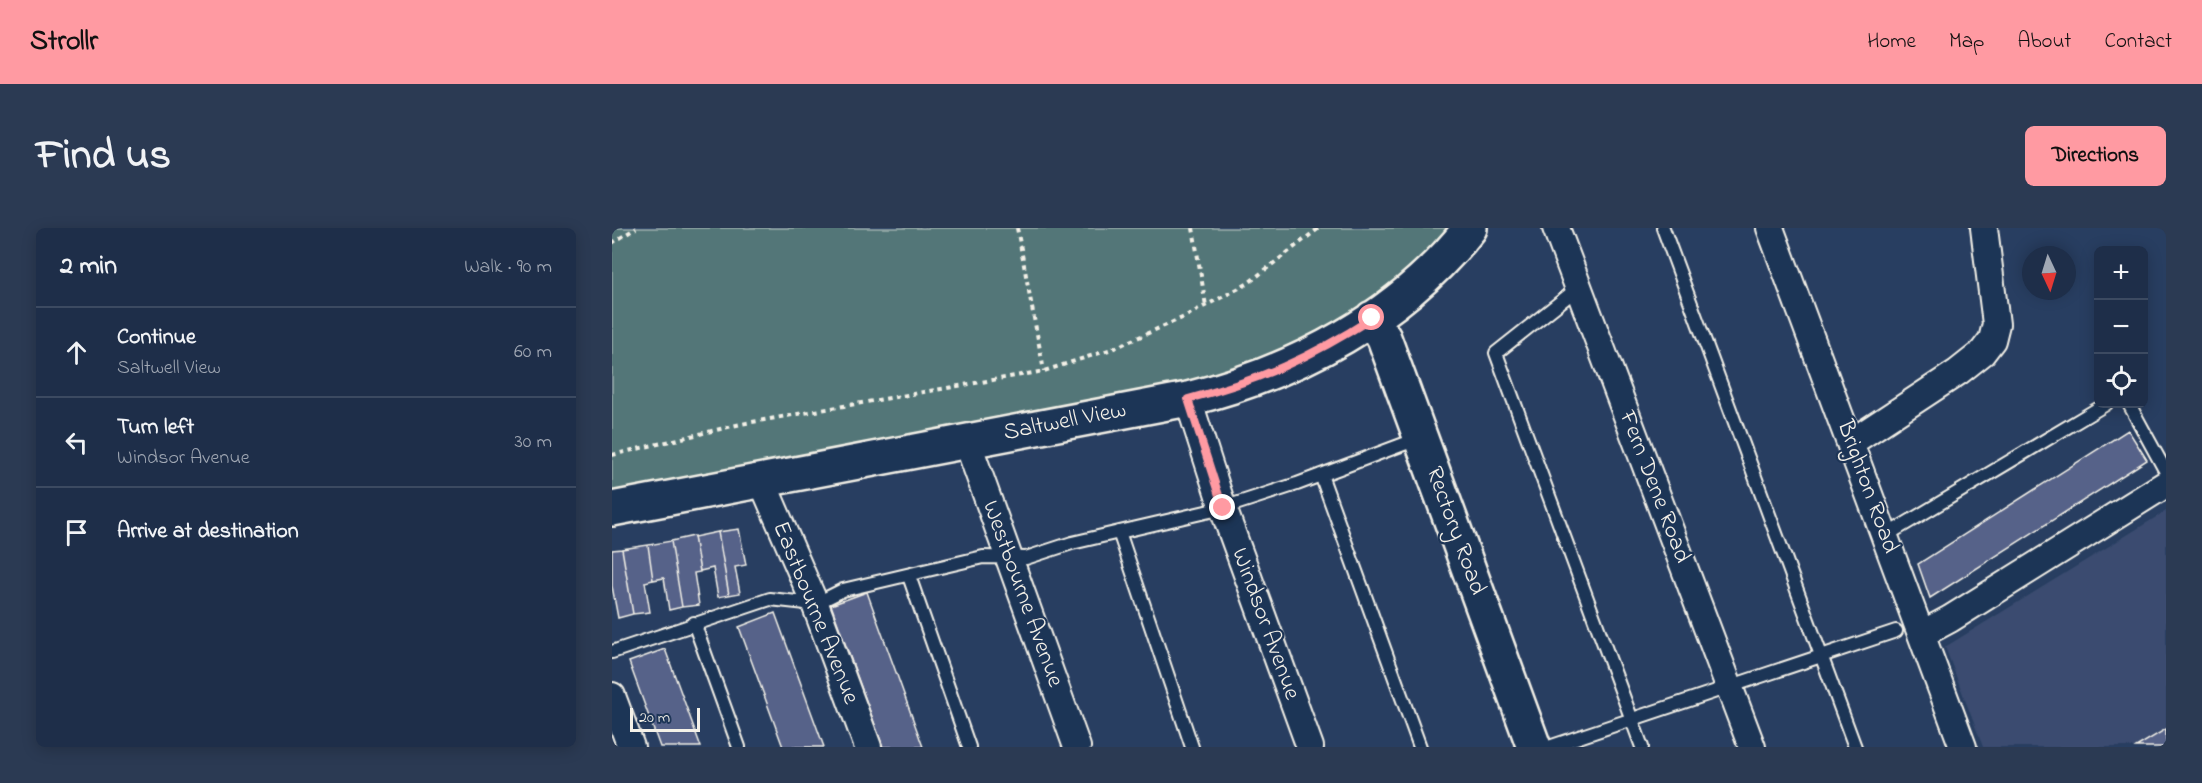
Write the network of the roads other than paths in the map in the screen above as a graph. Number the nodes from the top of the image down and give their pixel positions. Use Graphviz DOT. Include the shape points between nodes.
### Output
graph roads {
  1 [pos="1470,228"];
  2 [pos="1556,228"];
  3 [pos="1663,228"];
  4 [pos="1770,228"];
  5 [pos="1984,228"];
  6 [pos="1578,288"];
  7 [pos="1372,318"];
  8 [pos="1188,399"];
  9 [pos="2099,408"];
  10 [pos="2131,408"];
  11 [pos="1421,437"];
  12 [pos="967,441"];
  13 [pos="1850,443"];
  14 [pos="2166,472"];
  15 [pos="1321,475"];
  16 [pos="761,479"];
  17 [pos="2166,484"];
  18 [pos="1223,508"];
  19 [pos="612,509"];
  20 [pos="1119,532"];
  21 [pos="1885,536"];
  22 [pos="1009,558"];
  23 [pos="909,576"];
  24 [pos="815,604"];
  25 [pos="694,623"];
  26 [pos="1896,631"];
  27 [pos="1922,634"];
  28 [pos="612,652"];
  29 [pos="1822,655"];
  30 [pos="1729,685"];
  31 [pos="612,696"];
  32 [pos="1631,719"];
  33 [pos="631,747"];
  34 [pos="740,747"];
  35 [pos="868,747"];
  36 [pos="969,747"];
  37 [pos="1077,747"];
  38 [pos="1192,747"];
  39 [pos="1310,747"];
  40 [pos="1420,747"];
  41 [pos="1534,747"];
  42 [pos="1549,747"];
  43 [pos="1642,747"];
  44 [pos="1752,747"];
  45 [pos="1855,747"];
  46 [pos="1963,747"];
  1 -- 7 [label="street, Saltwell View" via="1420,281"];
  2 -- 6 [label="street, Fern Dene Road"];
  3 -- 29 [label="lane"];
  4 -- 13 [label="street, Brighton Road"];
  5 -- 13 [label="street" via="1996,324 1992,340 1958,372"];
  6 -- 30 [label="street, Fern Dene Road"];
  6 -- 32 [label="lane" via="1496,353"];
  7 -- 8 [label="street, Saltwell View" via="1305,359"];
  7 -- 11 [label="street, Rectory Road" via="1384,338"];
  8 -- 12 [label="street, Saltwell View"];
  8 -- 18 [label="street, Windsor Avenue"];
  9 -- 21 [label="lane"];
  10 -- 14 [label="lane"];
  11 -- 15 [label="lane"];
  11 -- 41 [label="street, Rectory Road"];
  12 -- 16 [label="street, Saltwell View"];
  12 -- 22 [label="street, Westbourne Avenue"];
  13 -- 21 [label="street, Brighton Road"];
  15 -- 18 [label="lane"];
  15 -- 40 [label="lane"];
  16 -- 19 [label="street, Saltwell View"];
  16 -- 24 [label="street, Eastbourne Avenue"];
  17 -- 27 [label="street"];
  18 -- 20 [label="lane"];
  18 -- 39 [label="street, Windsor Avenue"];
  20 -- 22 [label="lane" via="1026,558"];
  20 -- 38 [label="lane"];
  21 -- 27 [label="street, Brighton Road"];
  22 -- 23 [label="lane" via="983,557"];
  22 -- 37 [label="street, Westbourne Avenue"];
  23 -- 24 [label="lane" via="843,590"];
  23 -- 36 [label="lane"];
  24 -- 25 [label="lane" via="770,599"];
  24 -- 35 [label="street, Eastbourne Avenue"];
  25 -- 28 [label="lane"];
  25 -- 34 [label="lane"];
  26 -- 29 [label="lane"];
  27 -- 46 [label="street, Brighton Road"];
  29 -- 30 [label="lane"];
  29 -- 45 [label="lane"];
  30 -- 32 [label="lane"];
  30 -- 44 [label="street, Fern Dene Road"];
  31 -- 33 [label="street"];
  32 -- 42 [label="lane"];
  32 -- 43 [label="lane"];
}
